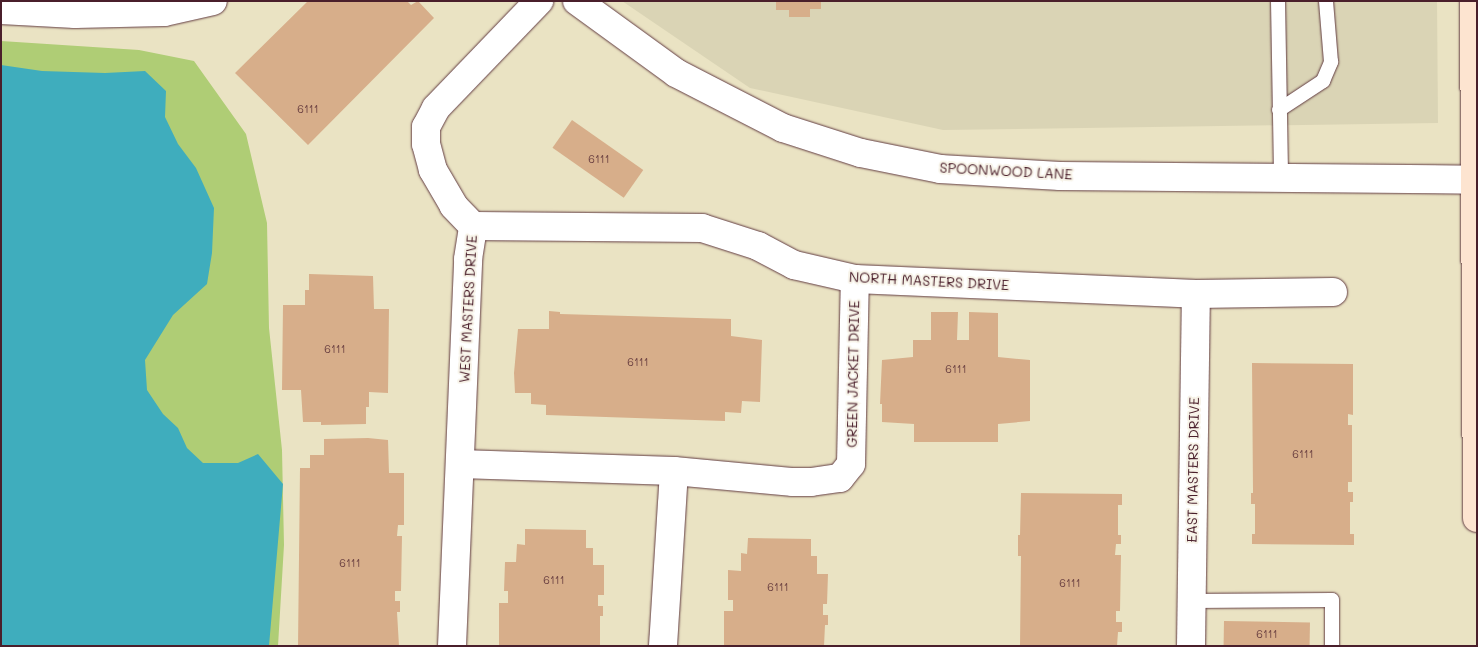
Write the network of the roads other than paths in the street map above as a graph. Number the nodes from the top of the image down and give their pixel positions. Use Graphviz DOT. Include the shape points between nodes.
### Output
graph roads {
  1 [pos="213,1"];
  2 [pos="539,1"];
  3 [pos="577,1"];
  4 [pos="1278,1"];
  5 [pos="1326,1"];
  6 [pos="1474,1"];
  7 [pos="1,10"];
  8 [pos="1279,110"];
  9 [pos="1281,177"];
  10 [pos="1475,180"];
  11 [pos="473,226"];
  12 [pos="855,279"];
  13 [pos="1333,292"];
  14 [pos="1196,294"];
  15 [pos="460,464"];
  16 [pos="674,472"];
  17 [pos="1477,518"];
  18 [pos="1192,602"];
  19 [pos="452,646"];
  20 [pos="663,646"];
  21 [pos="1191,646"];
  22 [pos="1332,646"];
  1 -- 7 [label="street" via="164,12 75,14"];
  2 -- 11 [label="street, WEST MASTERS DRIVE" via="436,108 426,127 426,144 433,170 454,206"];
  3 -- 9 [label="street, SPOONWOOD LANE" via="676,73 783,128 860,153 940,168 1060,176"];
  4 -- 8 [label="lane"];
  5 -- 8 [label="lane" via="1330,62 1323,80"];
  6 -- 10 [label="main road"];
  8 -- 9 [label="lane"];
  9 -- 10 [label="street, SPOONWOOD LANE"];
  10 -- 17 [label="main road"];
  11 -- 12 [label="street, NORTH MASTERS DRIVE" via="702,228 758,246 794,265"];
  11 -- 15 [label="street, WEST MASTERS DRIVE" via="468,258"];
  12 -- 14 [label="street, NORTH MASTERS DRIVE"];
  12 -- 16 [label="street, GREEN JACKET DRIVE" via="851,464 840,478 793,482"];
  13 -- 14 [label="street, NORTH MASTERS DRIVE"];
  14 -- 18 [label="street, EAST MASTERS DRIVE"];
  15 -- 16 [label="street, GREEN JACKET DRIVE"];
  15 -- 19 [label="street, WEST MASTERS DRIVE"];
  16 -- 20 [label="street"];
  18 -- 21 [label="street, EAST MASTERS DRIVE"];
  18 -- 22 [label="lane" via="1332,600"];
}
